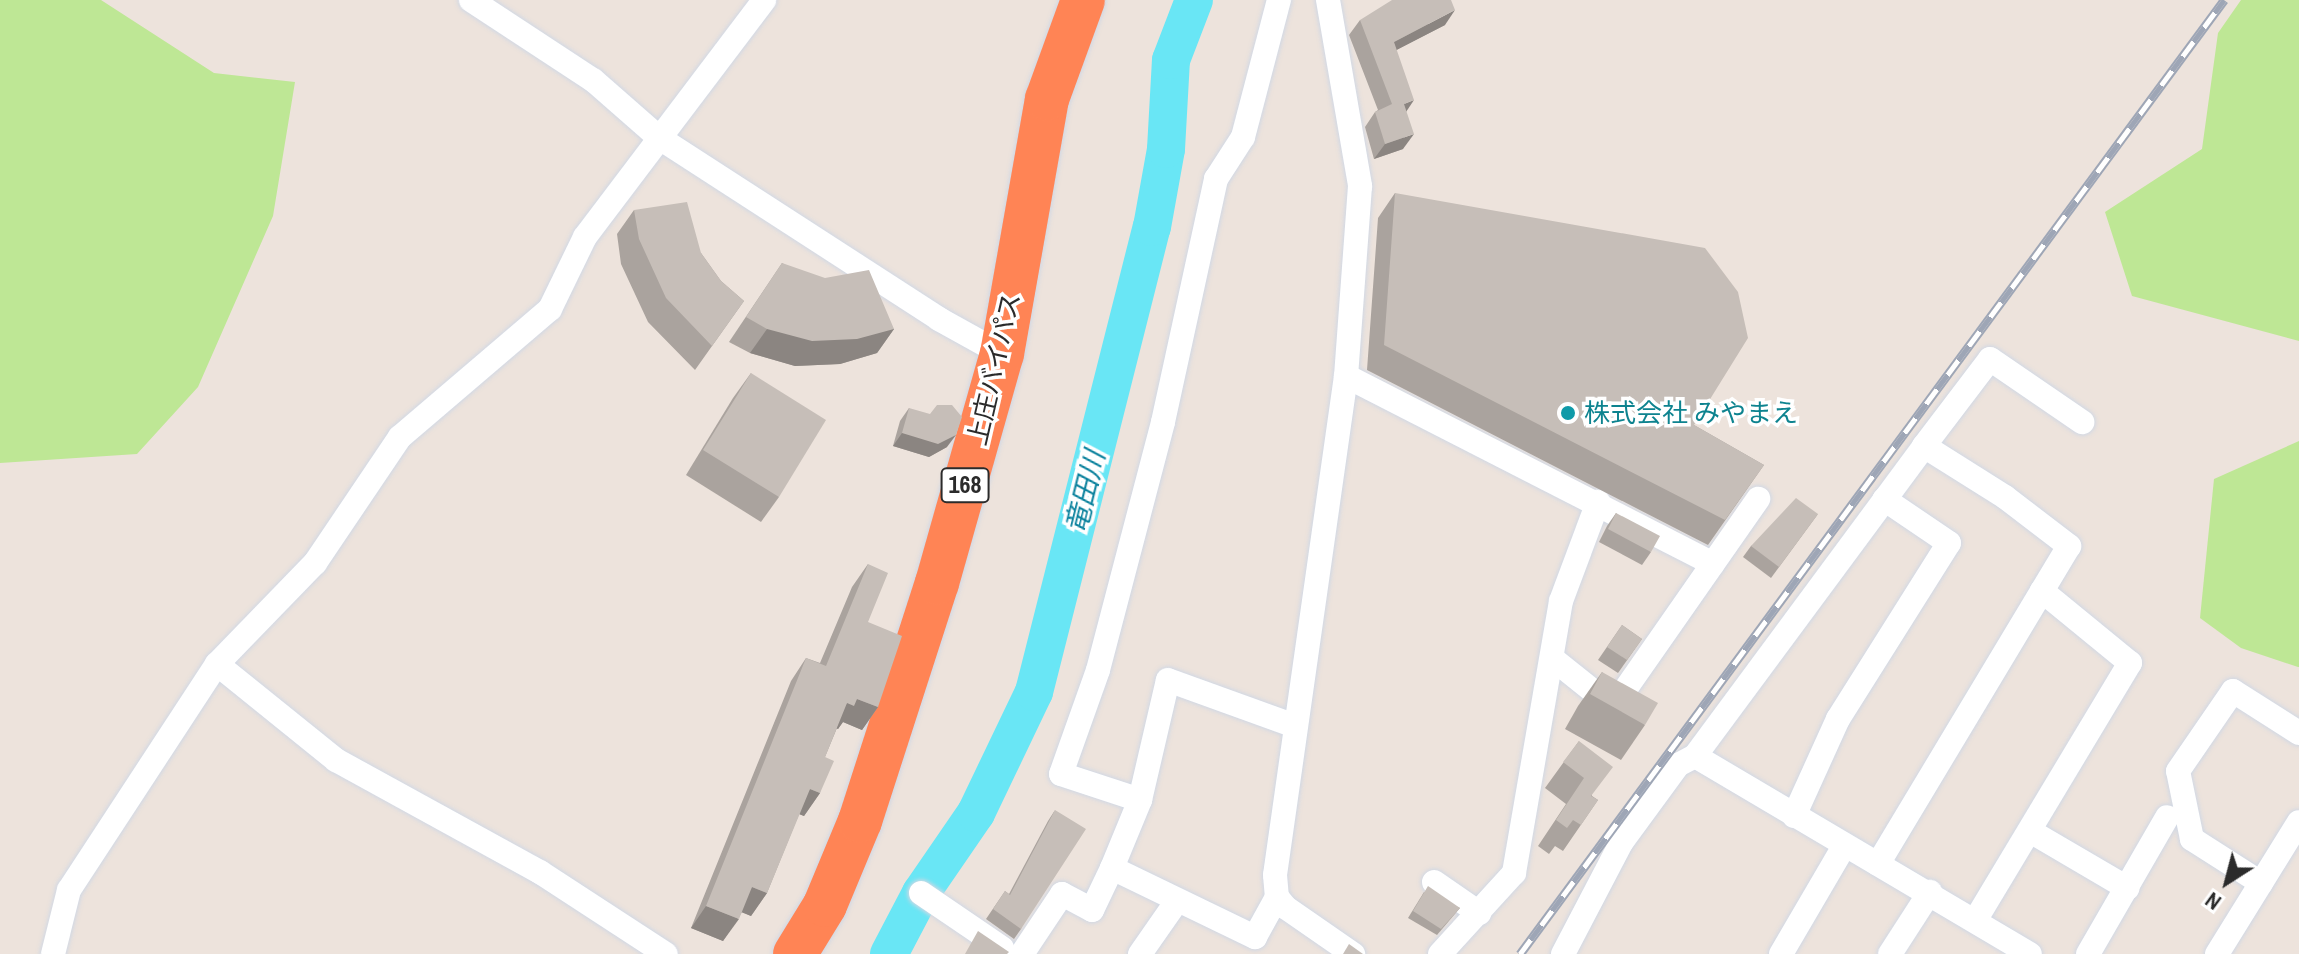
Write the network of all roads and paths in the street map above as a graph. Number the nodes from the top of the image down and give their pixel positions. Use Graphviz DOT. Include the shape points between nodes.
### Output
graph roads {
  1 [pos="471,0"];
  2 [pos="764,0"];
  3 [pos="1083,0"];
  4 [pos="1279,0"];
  5 [pos="1328,0"];
  6 [pos="658,137"];
  7 [pos="1002,354"];
  8 [pos="1346,376"];
  9 [pos="2082,422"];
  10 [pos="1924,446"];
  11 [pos="1758,499"];
  12 [pos="1884,499"];
  13 [pos="1598,502"];
  14 [pos="1713,564"];
  15 [pos="2042,591"];
  16 [pos="1553,659"];
  17 [pos="217,664"];
  18 [pos="1295,726"];
  19 [pos="2299,733"];
  20 [pos="1695,756"];
  21 [pos="1140,800"];
  22 [pos="1794,816"];
  23 [pos="2167,817"];
  24 [pos="2299,822"];
  25 [pos="2030,831"];
  26 [pos="1844,846"];
  27 [pos="1878,864"];
  28 [pos="1112,868"];
  29 [pos="1434,882"];
  30 [pos="2261,883"];
  31 [pos="2127,888"];
  32 [pos="1930,892"];
  33 [pos="921,893"];
  34 [pos="1277,897"];
  35 [pos="1177,901"];
  36 [pos="1479,913"];
  37 [pos="1976,919"];
  38 [pos="1250,946"];
  39 [pos="53,954"];
  40 [pos="666,954"];
  41 [pos="795,954"];
  42 [pos="1010,954"];
  43 [pos="1022,954"];
  44 [pos="1140,954"];
  45 [pos="1353,954"];
  46 [pos="1440,954"];
  47 [pos="1563,954"];
  48 [pos="1781,954"];
  49 [pos="1890,954"];
  50 [pos="2030,954"];
  51 [pos="2088,954"];
  52 [pos="2217,954"];
  1 -- 6 [label="street" via="593,80"];
  2 -- 6 [label="street"];
  3 -- 7 [label="highway, 上庄バイパス / 168" via="1047,99"];
  4 -- 21 [label="street" via="1243,137 1216,179 1163,422 1098,670 1061,774"];
  5 -- 8 [label="street" via="1360,186"];
  6 -- 7 [label="street"];
  6 -- 17 [label="street" via="585,237 550,309 400,437 315,563"];
  7 -- 41 [label="highway, 上庄バイパス / 168" via="937,583 860,821 825,905"];
  8 -- 13 [label="street"];
  8 -- 18 [label="street"];
  9 -- 10 [label="street" via="1990,359"];
  10 -- 12 [label="street"];
  10 -- 15 [label="street" via="2005,497 2069,546"];
  11 -- 14 [label="street"];
  12 -- 20 [label="street"];
  12 -- 22 [label="street" via="1949,543 1838,719"];
  13 -- 14 [label="street"];
  13 -- 16 [label="street" via="1561,601"];
  14 -- 16 [label="street" via="1613,707"];
  15 -- 25 [label="street" via="2130,663"];
  15 -- 27 [label="street"];
  16 -- 36 [label="street" via="1514,873"];
  17 -- 39 [label="street" via="69,890"];
  17 -- 40 [label="street" via="336,760 540,872"];
  18 -- 21 [label="street" via="1168,680"];
  18 -- 34 [label="street"];
  19 -- 30 [label="street" via="2233,691 2178,771 2192,839"];
  20 -- 22 [label="street"];
  20 -- 47 [label="street" via="1678,765 1621,843"];
  21 -- 28 [label="street"];
  22 -- 26 [label="street"];
  23 -- 31 [label="street"];
  24 -- 30 [label="street"];
  25 -- 31 [label="street"];
  25 -- 37 [label="street"];
  26 -- 27 [label="street"];
  26 -- 48 [label="street"];
  27 -- 32 [label="street"];
  28 -- 35 [label="street"];
  28 -- 43 [label="street" via="1092,910 1062,894"];
  29 -- 36 [label="street"];
  30 -- 52 [label="street"];
  31 -- 51 [label="street"];
  32 -- 37 [label="street"];
  32 -- 49 [label="street"];
  33 -- 42 [label="street"];
  34 -- 38 [label="street"];
  34 -- 45 [label="street"];
  35 -- 38 [label="street"];
  35 -- 44 [label="street"];
  36 -- 46 [label="street"];
  37 -- 50 [label="street"];
}
